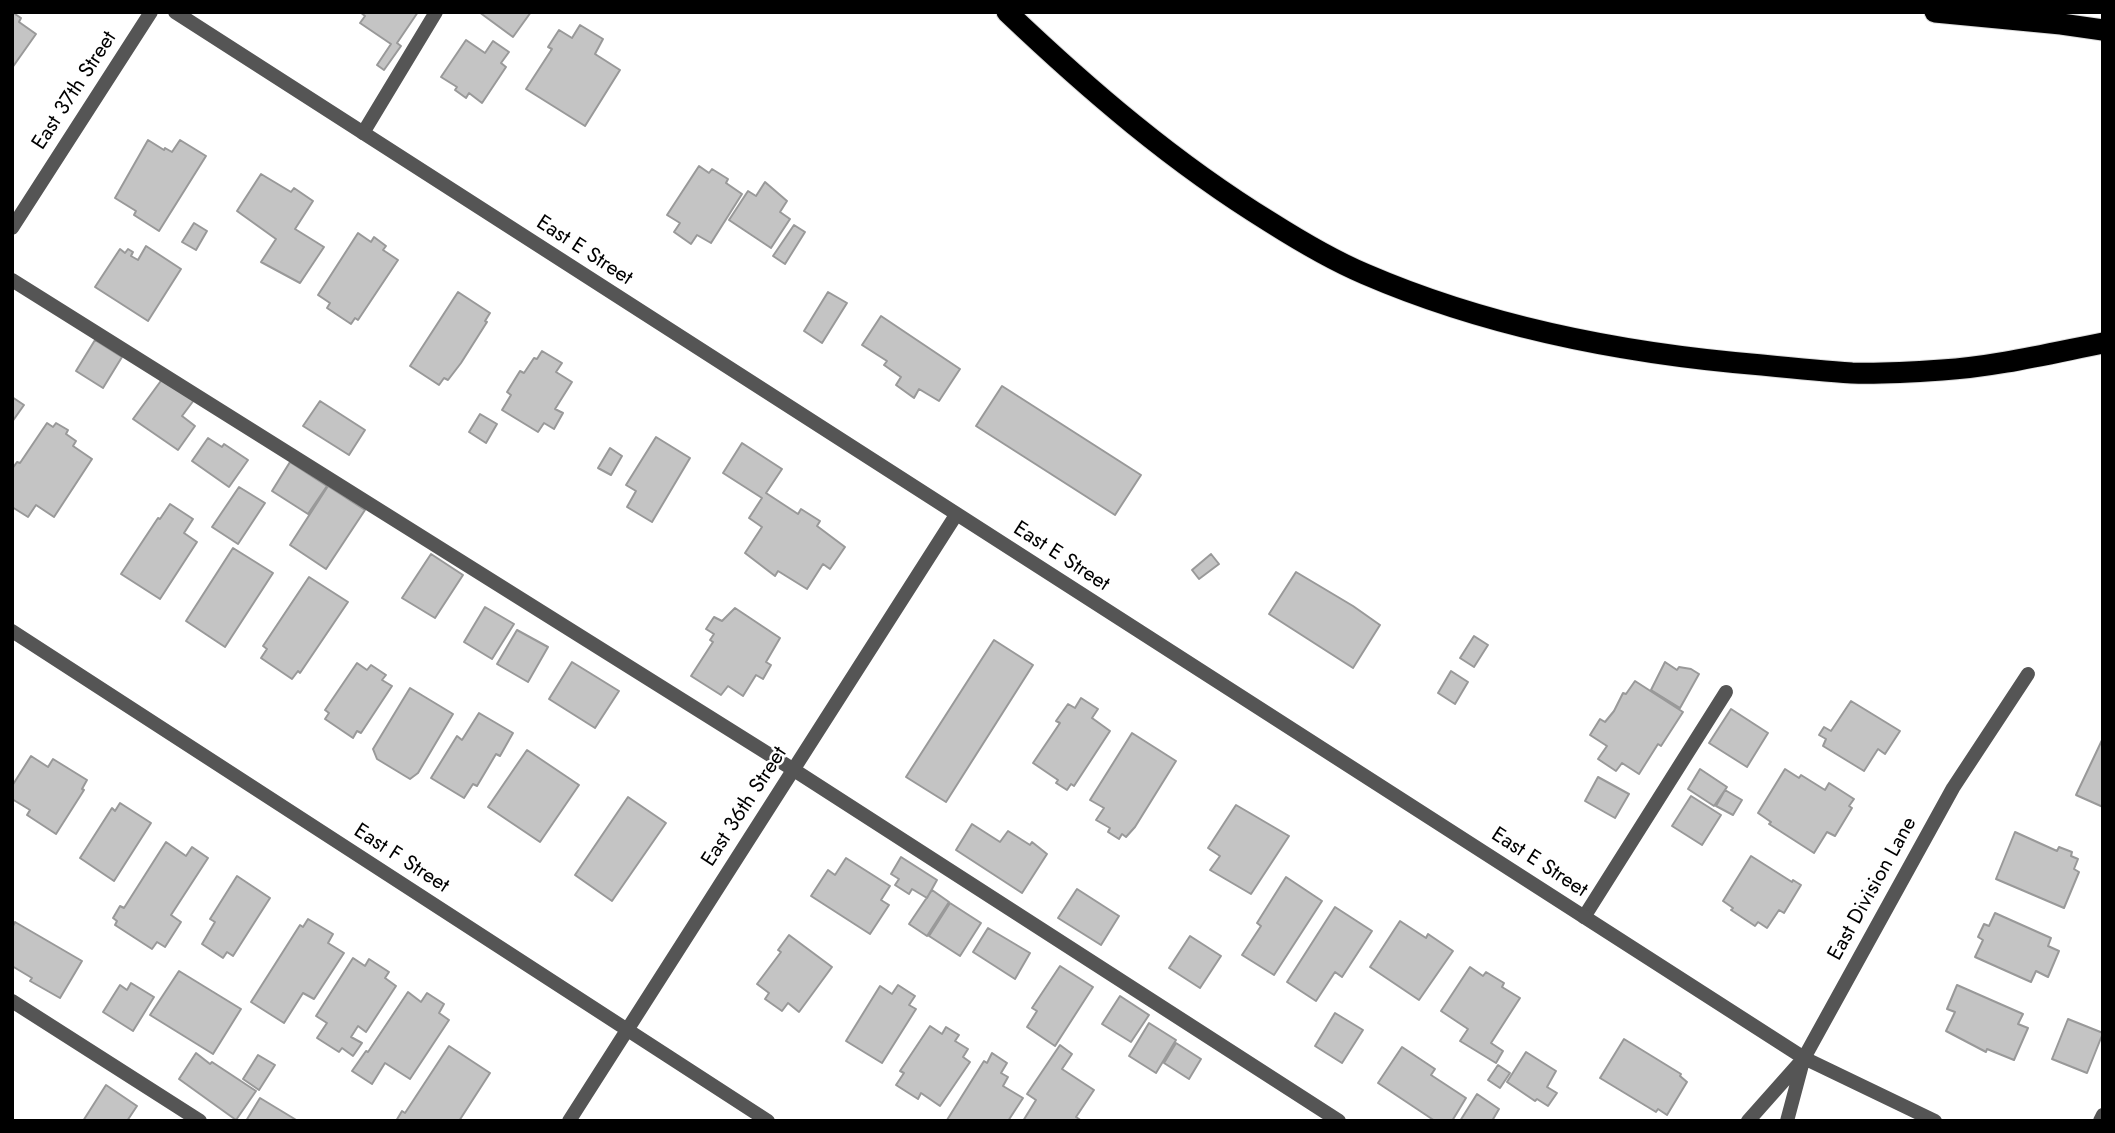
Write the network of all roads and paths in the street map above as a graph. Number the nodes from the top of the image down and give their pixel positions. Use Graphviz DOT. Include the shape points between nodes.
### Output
graph roads {
  1 [pos="150,12"];
  2 [pos="175,12"];
  3 [pos="436,12"];
  4 [pos="1007,12"];
  5 [pos="1017,12"];
  6 [pos="1935,12"];
  7 [pos="2103,30"];
  8 [pos="1083,83"];
  9 [pos="363,133"];
  10 [pos="12,228"];
  11 [pos="12,280"];
  12 [pos="2103,343"];
  13 [pos="956,515"];
  14 [pos="12,631"];
  15 [pos="2028,674"];
  16 [pos="1726,692"];
  17 [pos="794,770"];
  18 [pos="1584,917"];
  19 [pos="12,1001"];
  20 [pos="627,1030"];
  21 [pos="1804,1058"];
  22 [pos="2103,1115"];
  23 [pos="200,1121"];
  24 [pos="569,1121"];
  25 [pos="768,1121"];
  26 [pos="1339,1121"];
  27 [pos="1748,1121"];
  28 [pos="1787,1121"];
  29 [pos="1935,1121"];
  30 [pos="2100,1121"];
  1 -- 10 [label="street, East 37th Street"];
  2 -- 9 [label="street, East E Street"];
  3 -- 9 [label="street"];
  4 -- 8 [label="highway"];
  5 -- 8 [label="highway"];
  6 -- 7 [label="highway"];
  8 -- 12 [label="highway" via="1192,172 1296,238 1364,274 1523,327 1682,358 1855,373 1946,370"];
  9 -- 13 [label="street, East E Street"];
  11 -- 17 [label="street"];
  13 -- 17 [label="street, East 36th Street"];
  13 -- 18 [label="street, East E Street"];
  14 -- 20 [label="street, East F Street"];
  15 -- 21 [label="street, East Division Lane" via="1952,788"];
  16 -- 18 [label="street"];
  17 -- 20 [label="street, East 36th Street"];
  17 -- 26 [label="street"];
  18 -- 21 [label="street, East E Street"];
  19 -- 23 [label="street"];
  20 -- 24 [label="street, East 36th Street"];
  20 -- 25 [label="street, East F Street"];
  21 -- 27 [label="street, East Division Lane"];
  21 -- 28 [label="street"];
  21 -- 29 [label="street, East E Street"];
  22 -- 30 [label="street"];
}
